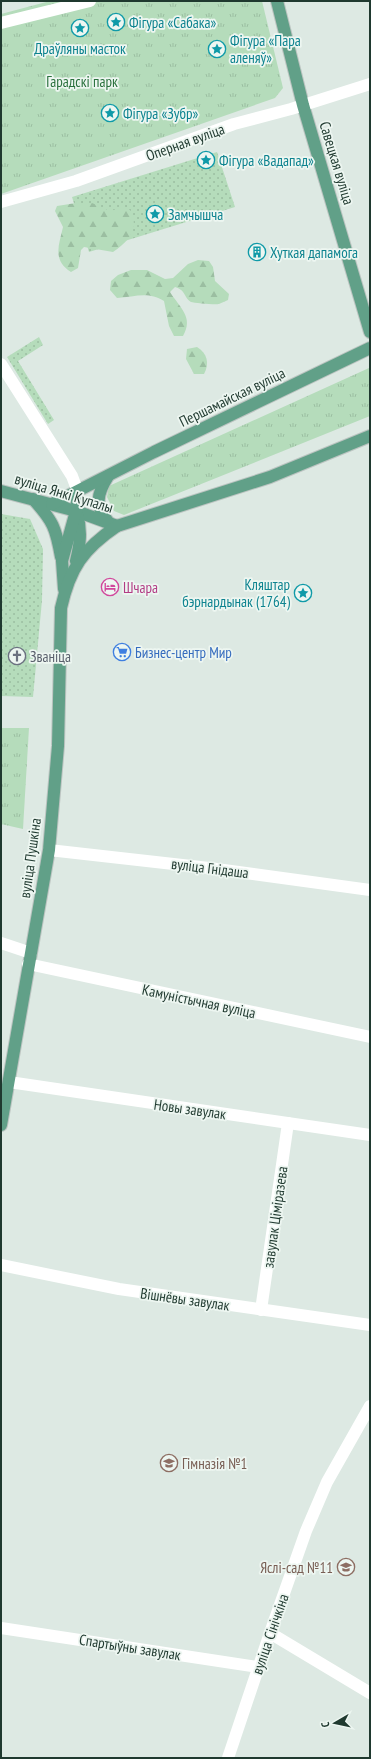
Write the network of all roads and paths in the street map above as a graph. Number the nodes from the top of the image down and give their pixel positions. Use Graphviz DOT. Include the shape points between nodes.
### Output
graph roads {
  1 [pos="90,1"];
  2 [pos="277,1"];
  3 [pos="1,23"];
  4 [pos="370,84"];
  5 [pos="303,105"];
  6 [pos="1,202"];
  7 [pos="367,314"];
  8 [pos="370,332"];
  9 [pos="370,348"];
  10 [pos="1,364"];
  11 [pos="370,436"];
  12 [pos="108,475"];
  13 [pos="1,491"];
  14 [pos="78,492"];
  15 [pos="33,499"];
  16 [pos="52,504"];
  17 [pos="76,511"];
  18 [pos="113,524"];
  19 [pos="62,561"];
  20 [pos="75,566"];
  21 [pos="65,592"];
  22 [pos="49,850"];
  23 [pos="370,890"];
  24 [pos="1,942"];
  25 [pos="30,958"];
  26 [pos="370,1037"];
  27 [pos="9,1082"];
  28 [pos="288,1123"];
  29 [pos="1,1125"];
  30 [pos="370,1135"];
  31 [pos="1,1265"];
  32 [pos="261,1310"];
  33 [pos="370,1325"];
  34 [pos="370,1406"];
  35 [pos="1,1628"];
  36 [pos="270,1633"];
  37 [pos="258,1667"];
  38 [pos="370,1693"];
  39 [pos="228,1758"];
  1 -- 3 [label="street"];
  2 -- 5 [label="main road, Савецкая вуліца"];
  4 -- 5 [label="street, Оперная вуліца"];
  5 -- 6 [label="street, Оперная вуліца" via="234,124 76,181"];
  5 -- 7 [label="main road, Савецкая вуліца"];
  7 -- 8 [label="main road, Савецкая вуліца"];
  9 -- 12 [label="main road, Першамайская вуліца"];
  10 -- 14 [label="street" via="72,476"];
  11 -- 18 [label="main road" via="270,477"];
  12 -- 14 [label="main road, Першамайская вуліца"];
  12 -- 18 [label="main road" via="99,490 98,498 102,515"];
  13 -- 15 [label="main road, вуліца Янкі Купалы"];
  14 -- 16 [label="main road, Першамайская вуліца"];
  14 -- 17 [label="main road"];
  15 -- 16 [label="main road, вуліца Янкі Купалы"];
  15 -- 19 [label="main road" via="52,522"];
  16 -- 17 [label="main road, вуліца Янкі Купалы"];
  17 -- 18 [label="main road, вуліца Янкі Купалы"];
  17 -- 19 [label="main road, вуліца Пушкіна"];
  17 -- 20 [label="main road" via="80,524 80,541"];
  18 -- 20 [label="main road, вуліца Пушкіна"];
  19 -- 21 [label="main road, вуліца Пушкіна"];
  20 -- 21 [label="main road, вуліца Пушкіна"];
  21 -- 22 [label="main road, вуліца Пушкіна" via="61,608 58,746"];
  22 -- 23 [label="street, вуліца Гнідаша"];
  22 -- 25 [label="main road, вуліца Пушкіна"];
  24 -- 25 [label="street, Камуністычная вуліца"];
  25 -- 26 [label="street, Камуністычная вуліца"];
  25 -- 27 [label="main road, вуліца Пушкіна"];
  27 -- 28 [label="street, Новы завулак"];
  27 -- 29 [label="main road, вуліца Пушкіна"];
  28 -- 30 [label="street, Новы завулак"];
  28 -- 32 [label="street, завулак Ціміразева"];
  31 -- 32 [label="street, Вішнёвы завулак" via="119,1289"];
  32 -- 33 [label="street, Вішнёвы завулак"];
  34 -- 36 [label="street, вуліца Сінічкіна" via="327,1482 306,1531"];
  35 -- 37 [label="street, Спартыўны завулак"];
  36 -- 37 [label="street, вуліца Сінічкіна"];
  36 -- 38 [label="street"];
  37 -- 39 [label="street, вуліца Сінічкіна"];
}
